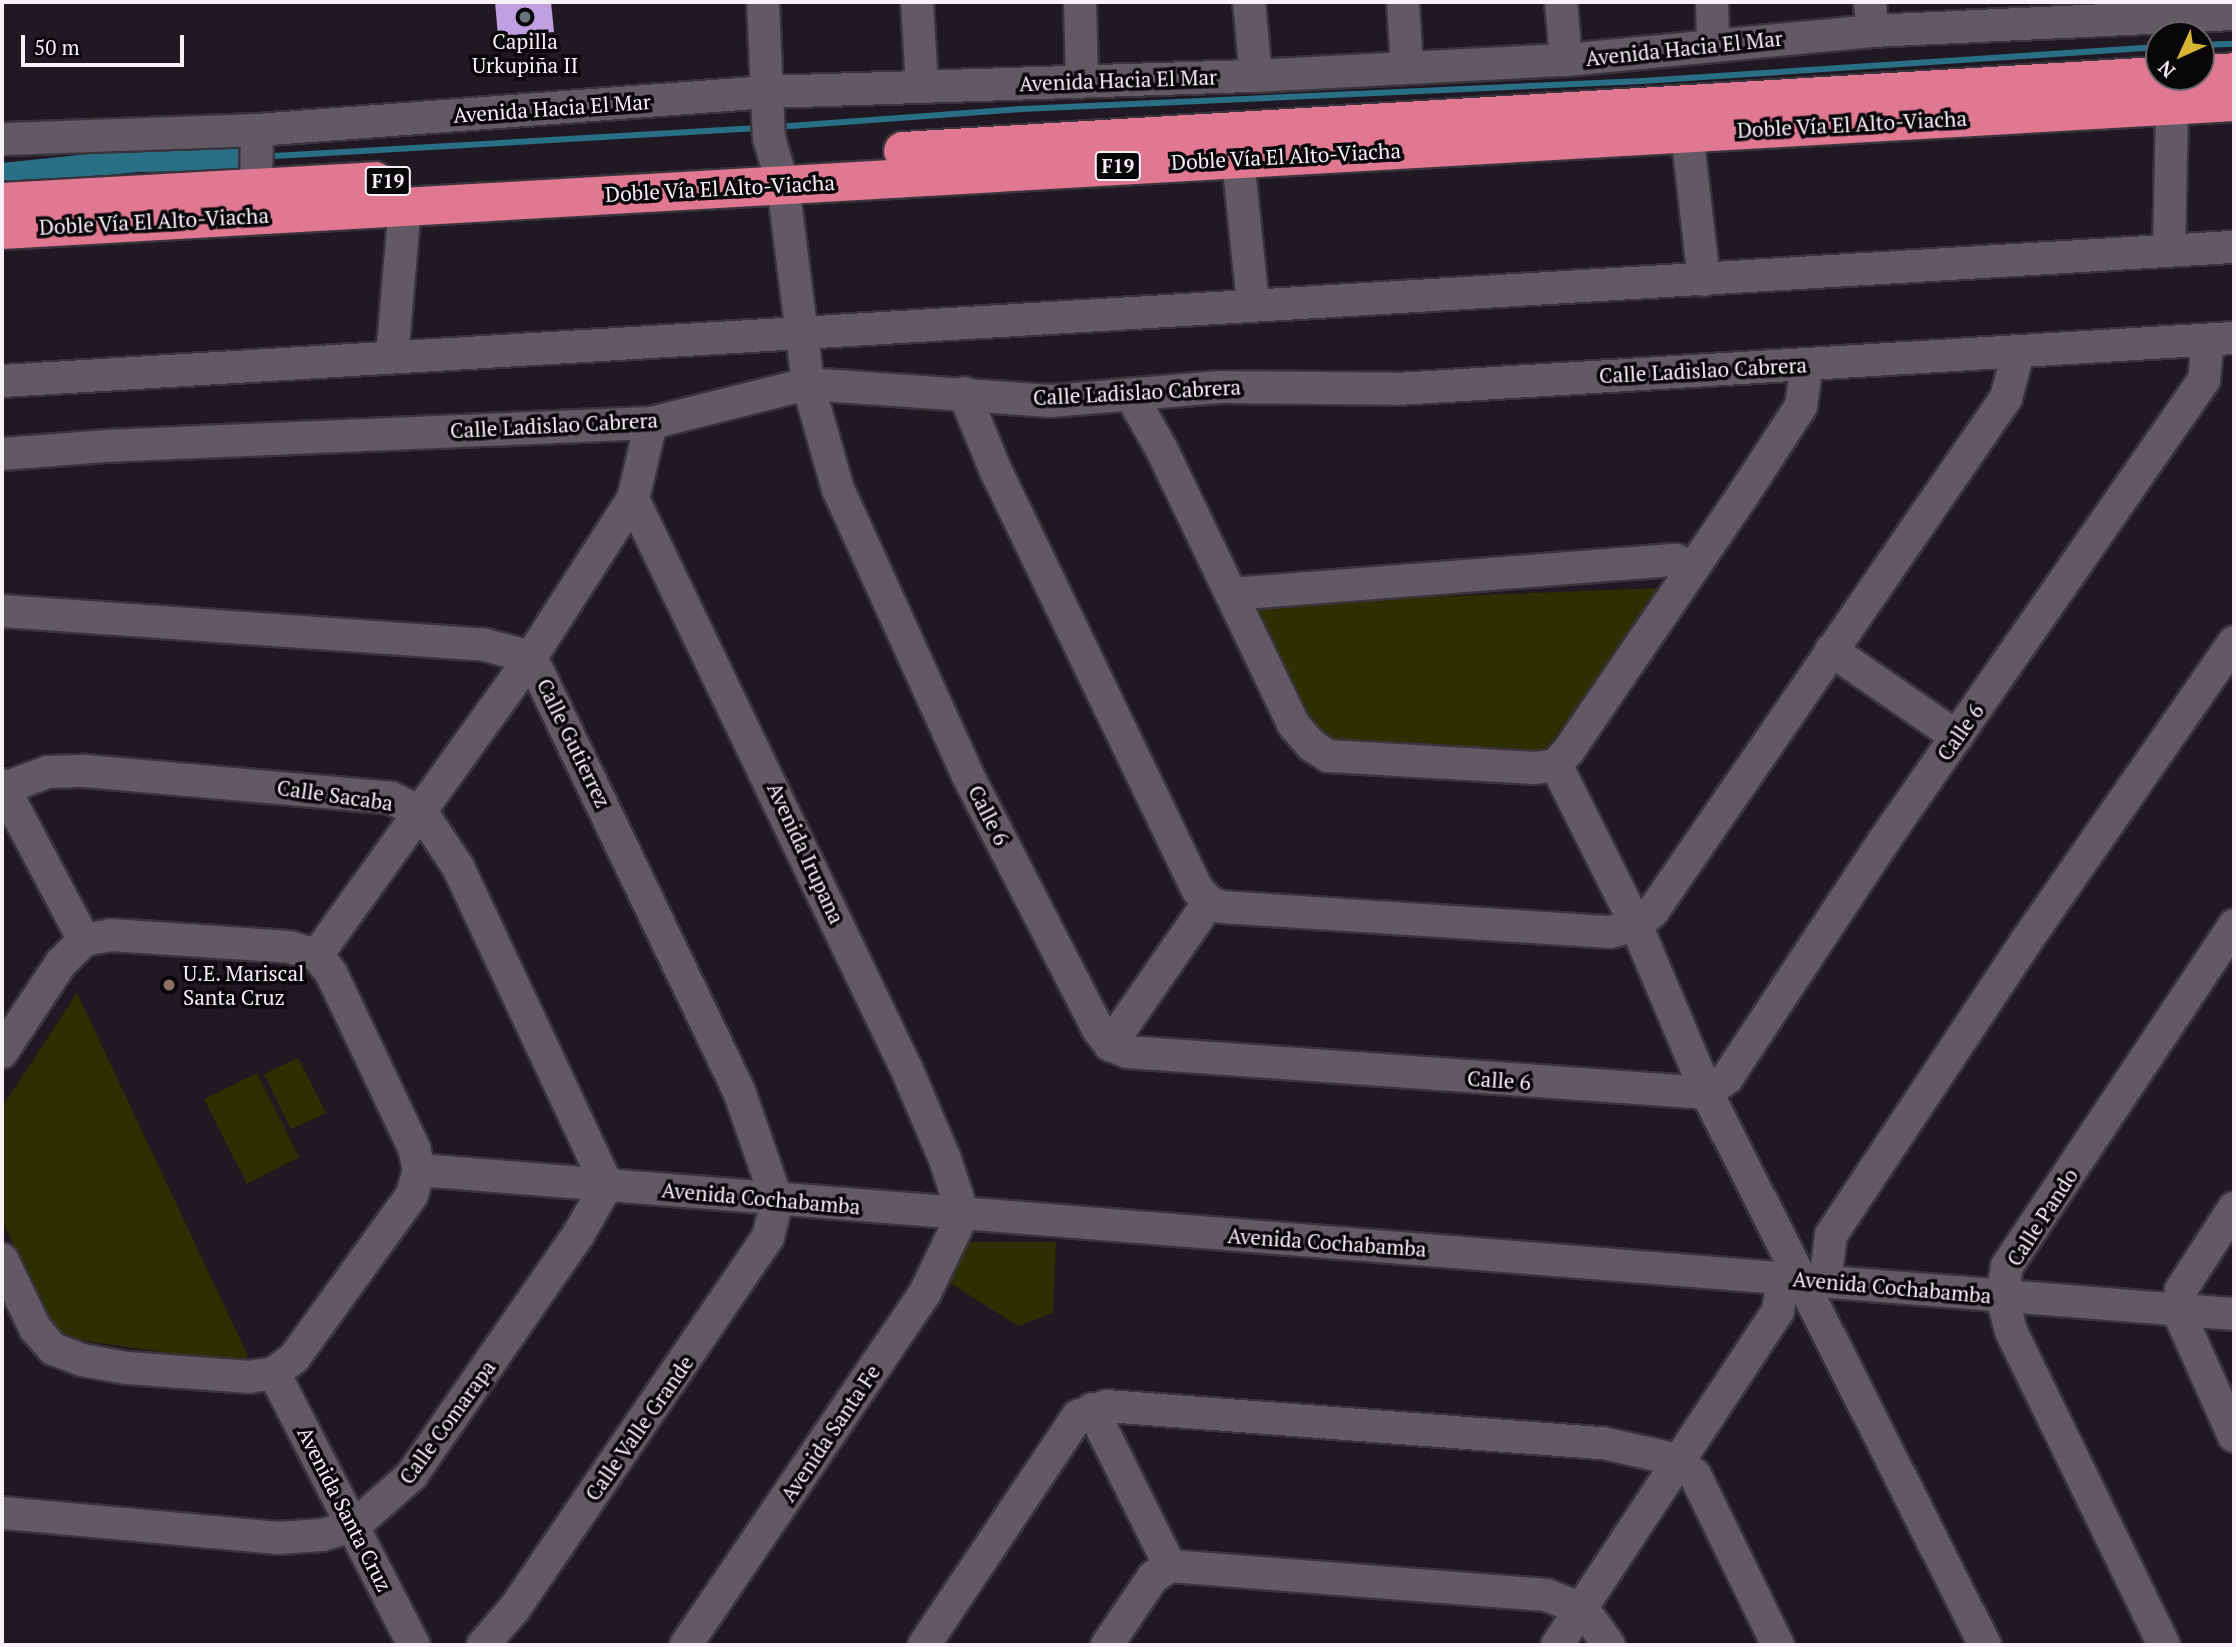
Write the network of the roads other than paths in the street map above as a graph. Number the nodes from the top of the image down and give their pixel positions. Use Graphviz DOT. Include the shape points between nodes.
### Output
graph roads {
  1 [pos="763,2"];
  2 [pos="918,2"];
  3 [pos="1080,2"];
  4 [pos="1249,2"];
  5 [pos="1403,2"];
  6 [pos="1561,2"];
  7 [pos="1712,2"];
  8 [pos="2193,9"];
  9 [pos="2040,12"];
  10 [pos="2234,14"];
  11 [pos="1871,17"];
  12 [pos="1713,43"];
  13 [pos="1566,60"];
  14 [pos="1407,68"];
  15 [pos="2234,72"];
  16 [pos="2215,73"];
  17 [pos="1256,76"];
  18 [pos="1082,81"];
  19 [pos="922,86"];
  20 [pos="2166,91"];
  21 [pos="2234,102"];
  22 [pos="257,130"];
  23 [pos="1687,133"];
  24 [pos="772,138"];
  25 [pos="2,139"];
  26 [pos="1238,159"];
  27 [pos="256,188"];
  28 [pos="2,202"];
  29 [pos="405,206"];
  30 [pos="2,230"];
  31 [pos="2234,247"];
  32 [pos="2169,251"];
  33 [pos="1704,280"];
  34 [pos="1254,303"];
  35 [pos="804,332"];
  36 [pos="2221,339"];
  37 [pos="2018,353"];
  38 [pos="392,357"];
  39 [pos="1807,364"];
  40 [pos="2,381"];
  41 [pos="808,384"];
  42 [pos="964,393"];
  43 [pos="1131,395"];
  44 [pos="650,423"];
  45 [pos="2,454"];
  46 [pos="634,499"];
  47 [pos="1691,569"];
  48 [pos="1231,594"];
  49 [pos="2,611"];
  50 [pos="2234,642"];
  51 [pos="1831,650"];
  52 [pos="531,657"];
  53 [pos="1957,737"];
  54 [pos="1556,765"];
  55 [pos="2,788"];
  56 [pos="422,813"];
  57 [pos="1209,902"];
  58 [pos="1636,925"];
  59 [pos="2234,925"];
  60 [pos="84,940"];
  61 [pos="317,955"];
  62 [pos="1110,1045"];
  63 [pos="2,1052"];
  64 [pos="1707,1093"];
  65 [pos="419,1170"];
  66 [pos="607,1185"];
  67 [pos="777,1201"];
  68 [pos="2234,1208"];
  69 [pos="962,1213"];
  70 [pos="2,1259"];
  71 [pos="1802,1280"];
  72 [pos="2002,1297"];
  73 [pos="2178,1311"];
  74 [pos="2234,1314"];
  75 [pos="274,1373"];
  76 [pos="1092,1409"];
  77 [pos="2234,1436"];
  78 [pos="1677,1460"];
  79 [pos="2,1513"];
  80 [pos="355,1525"];
  81 [pos="1170,1566"];
  82 [pos="1583,1609"];
  83 [pos="414,1645"];
  84 [pos="483,1645"];
  85 [pos="686,1645"];
  86 [pos="924,1645"];
  87 [pos="1107,1645"];
  88 [pos="1557,1645"];
  89 [pos="1609,1645"];
  90 [pos="1778,1645"];
  91 [pos="1985,1645"];
  92 [pos="2164,1645"];
  1 -- 24 [label="street, Calle 6"];
  2 -- 19 [label="street"];
  3 -- 18 [label="street"];
  4 -- 17 [label="street"];
  5 -- 14 [label="street"];
  6 -- 13 [label="street"];
  7 -- 12 [label="street"];
  8 -- 9 [label="street, Avenida Hacia El Mar"];
  8 -- 10 [label="street, Avenida Hacia El Mar"];
  9 -- 11 [label="street, Avenida Hacia El Mar"];
  11 -- 12 [label="street, Avenida Hacia El Mar"];
  12 -- 13 [label="street, Avenida Hacia El Mar"];
  13 -- 14 [label="street, Avenida Hacia El Mar"];
  14 -- 17 [label="street, Avenida Hacia El Mar"];
  15 -- 16 [label="highway"];
  17 -- 18 [label="street, Avenida Hacia El Mar"];
  18 -- 19 [label="street, Avenida Hacia El Mar"];
  19 -- 24 [label="street, Avenida Hacia El Mar"];
  20 -- 21 [label="highway, Doble Vía El Alto-Viacha / F19"];
  20 -- 23 [label="highway, Doble Vía El Alto-Viacha / F19"];
  20 -- 24 [label="highway, Doble Vía El Alto-Viacha / F19"];
  20 -- 32 [label="street"];
  22 -- 24 [label="street, Avenida Hacia El Mar"];
  22 -- 25 [label="street, Avenida Hacia El Mar"];
  22 -- 27 [label="street"];
  23 -- 26 [label="highway, Doble Vía El Alto-Viacha / F19"];
  23 -- 33 [label="street"];
  24 -- 26 [label="highway, Doble Vía El Alto-Viacha / F19"];
  24 -- 27 [label="highway, Doble Vía El Alto-Viacha / F19"];
  24 -- 29 [label="highway, Doble Vía El Alto-Viacha / F19"];
  24 -- 35 [label="street, Calle 6"];
  26 -- 34 [label="street"];
  27 -- 28 [label="highway, Doble Vía El Alto-Viacha / F19"];
  29 -- 30 [label="highway, Doble Vía El Alto-Viacha / F19"];
  29 -- 38 [label="street"];
  31 -- 32 [label="street"];
  32 -- 33 [label="street"];
  33 -- 34 [label="street"];
  34 -- 35 [label="street"];
  35 -- 38 [label="street"];
  35 -- 41 [label="street, Calle 6"];
  36 -- 37 [label="street, Calle Ladislao Cabrera"];
  36 -- 53 [label="street, Calle 6" via="2204,380"];
  37 -- 39 [label="street, Calle Ladislao Cabrera"];
  37 -- 51 [label="street" via="2006,398"];
  38 -- 40 [label="street"];
  39 -- 43 [label="street, Calle Ladislao Cabrera" via="1397,388 1220,387"];
  39 -- 47 [label="street" via="1801,406"];
  41 -- 42 [label="street, Calle Ladislao Cabrera"];
  41 -- 44 [label="street, Calle Ladislao Cabrera"];
  41 -- 62 [label="street, Calle 6" via="838,489 968,776"];
  42 -- 43 [label="street, Calle Ladislao Cabrera" via="1050,401"];
  42 -- 57 [label="street" via="1007,494 1198,890"];
  43 -- 48 [label="street"];
  44 -- 45 [label="street, Calle Ladislao Cabrera"];
  44 -- 46 [label="street"];
  46 -- 52 [label="street"];
  46 -- 69 [label="street, Avenida Irupana" via="908,1070"];
  47 -- 48 [label="street" via="1676,560"];
  47 -- 54 [label="street"];
  48 -- 54 [label="street" via="1293,723 1328,756 1535,768"];
  49 -- 52 [label="street, Calle Gutierrez" via="485,645"];
  50 -- 71 [label="street" via="2027,940"];
  51 -- 53 [label="street"];
  51 -- 58 [label="street" via="1653,911"];
  52 -- 56 [label="street"];
  52 -- 67 [label="street, Calle Gutierrez" via="740,1094"];
  53 -- 64 [label="street, Calle 6" via="1727,1078"];
  54 -- 58 [label="street"];
  55 -- 56 [label="street, Calle Sacaba" via="48,772 85,771 391,798"];
  55 -- 60 [label="street"];
  56 -- 61 [label="street"];
  56 -- 66 [label="street, Calle Sacaba" via="458,867"];
  57 -- 58 [label="street" via="1222,907 1610,932"];
  57 -- 62 [label="street"];
  58 -- 64 [label="street"];
  59 -- 72 [label="street, Calle Pando" via="2007,1266"];
  60 -- 61 [label="street" via="111,935 290,947"];
  60 -- 63 [label="street" via="61,963"];
  61 -- 65 [label="street" via="343,998 414,1148"];
  62 -- 64 [label="street, Calle 6" via="1127,1052"];
  64 -- 71 [label="street"];
  65 -- 66 [label="street, Avenida Cochabamba"];
  65 -- 75 [label="street" via="412,1195 294,1358"];
  66 -- 67 [label="street, Avenida Cochabamba"];
  66 -- 80 [label="street, Calle Comarapa" via="578,1236 412,1475"];
  67 -- 69 [label="street, Avenida Cochabamba"];
  67 -- 84 [label="street, Calle Valle Grande" via="768,1237 744,1276 514,1609"];
  68 -- 73 [label="street" via="2181,1290"];
  69 -- 71 [label="street, Avenida Cochabamba"];
  69 -- 85 [label="street, Avenida Santa Fe" via="925,1293"];
  70 -- 75 [label="street" via="35,1328 53,1349 127,1368 220,1376"];
  71 -- 72 [label="street, Avenida Cochabamba"];
  71 -- 78 [label="street"];
  71 -- 91 [label="street"];
  72 -- 73 [label="street, Avenida Cochabamba"];
  72 -- 92 [label="street, Calle Pando" via="2011,1331"];
  73 -- 74 [label="street, Avenida Cochabamba"];
  73 -- 77 [label="street"];
  75 -- 80 [label="street, Avenida Santa Cruz"];
  76 -- 78 [label="street" via="1107,1406 1602,1443"];
  76 -- 81 [label="street"];
  76 -- 86 [label="street" via="1078,1416"];
  78 -- 82 [label="street"];
  78 -- 90 [label="street" via="1695,1475"];
  79 -- 80 [label="street, Calle Comarapa" via="278,1538 322,1535"];
  80 -- 83 [label="street, Avenida Santa Cruz"];
  81 -- 82 [label="street" via="1546,1595"];
  81 -- 87 [label="street" via="1153,1577"];
  82 -- 88 [label="street"];
  82 -- 89 [label="street"];
}
